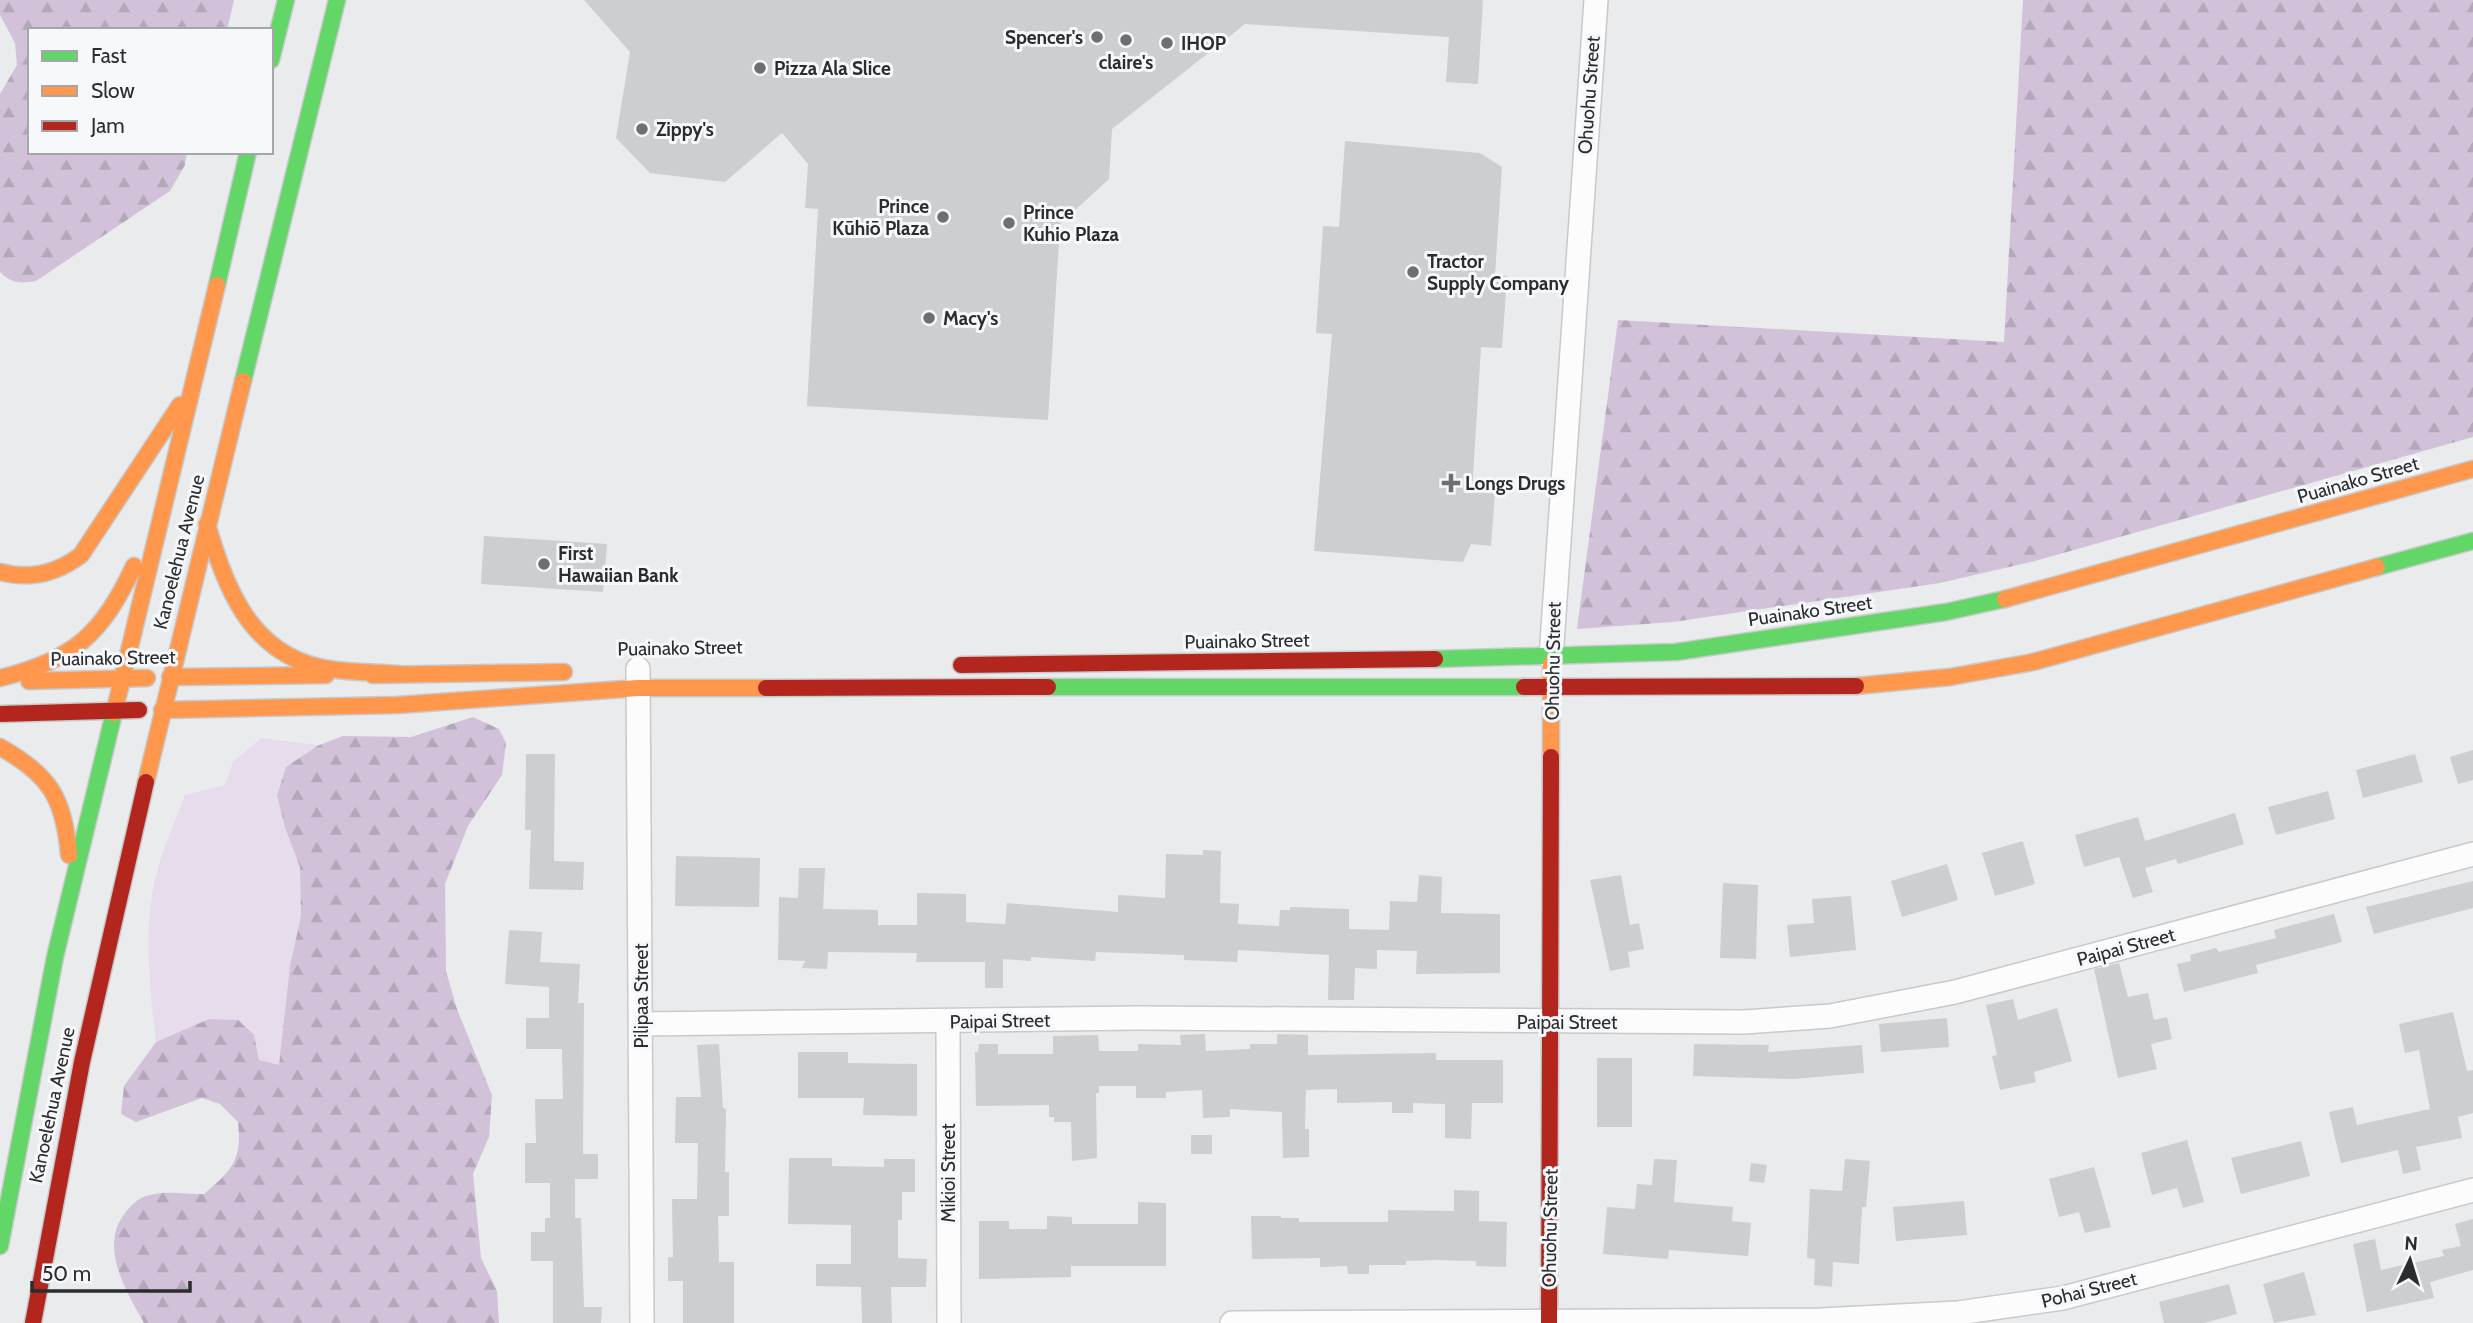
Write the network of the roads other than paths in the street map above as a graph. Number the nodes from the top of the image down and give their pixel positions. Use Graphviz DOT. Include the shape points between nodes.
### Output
graph roads {
  1 [pos="286,0"];
  2 [pos="337,0"];
  3 [pos="1596,0"];
  4 [pos="273,52"];
  5 [pos="248,154"];
  6 [pos="193,386"];
  7 [pos="2473,470"];
  8 [pos="173,478"];
  9 [pos="207,524"];
  10 [pos="2473,541"];
  11 [pos="0,572"];
  12 [pos="1552,658"];
  13 [pos="944,665"];
  14 [pos="582,671"];
  15 [pos="399,674"];
  16 [pos="640,674"];
  17 [pos="170,677"];
  18 [pos="122,678"];
  19 [pos="0,680"];
  20 [pos="1551,684"];
  21 [pos="162,710"];
  22 [pos="115,711"];
  23 [pos="0,714"];
  24 [pos="0,747"];
  25 [pos="2473,854"];
  26 [pos="71,881"];
  27 [pos="948,1022"];
  28 [pos="1551,1023"];
  29 [pos="641,1024"];
  30 [pos="2473,1190"];
  31 [pos="0,1246"];
  32 [pos="1549,1322"];
  33 [pos="33,1323"];
  34 [pos="642,1323"];
  35 [pos="949,1323"];
  36 [pos="1232,1323"];
  1 -- 4 [label="main road"];
  2 -- 9 [label="main road, Kanoelehua Avenue"];
  3 -- 12 [label="street, Ohuohu Street"];
  5 -- 6 [label="main road, Kanoelehua Avenue"];
  6 -- 8 [label="main road, Kanoelehua Avenue"];
  6 -- 11 [label="main road" via="81,555 48,574 23,577"];
  7 -- 12 [label="main road, Puainako Street" via="2043,590 1946,612 1676,652"];
  8 -- 18 [label="main road, Kanoelehua Avenue"];
  8 -- 19 [label="main road" via="116,606 93,635 65,657"];
  9 -- 15 [label="main road" via="236,606 270,645 317,667"];
  9 -- 17 [label="main road, Kanoelehua Avenue"];
  10 -- 20 [label="main road, Puainako Street" via="2034,662 1952,679 1865,686"];
  12 -- 13 [label="main road, Puainako Street"];
  12 -- 20 [label="main road, Ohuohu Street"];
  14 -- 15 [label="main road, Puainako Street"];
  15 -- 17 [label="main road, Puainako Street"];
  16 -- 20 [label="main road, Puainako Street"];
  16 -- 21 [label="main road, Puainako Street" via="398,705"];
  16 -- 29 [label="street, Pilipaa Street"];
  17 -- 18 [label="main road, Puainako Street"];
  17 -- 21 [label="main road, Kanoelehua Avenue"];
  18 -- 19 [label="main road, Puainako Street"];
  18 -- 22 [label="main road, Kanoelehua Avenue"];
  20 -- 28 [label="main road, Ohuohu Street"];
  21 -- 22 [label="main road, Puainako Street"];
  21 -- 33 [label="main road, Kanoelehua Avenue" via="82,1062"];
  22 -- 23 [label="main road, Puainako Street"];
  22 -- 26 [label="main road, Kanoelehua Avenue"];
  24 -- 26 [label="main road" via="40,771 60,800 68,824"];
  25 -- 28 [label="street, Paipai Street" via="1955,992 1830,1016 1744,1022"];
  26 -- 31 [label="main road, Kanoelehua Avenue" via="35,1046"];
  27 -- 28 [label="street, Paipai Street" via="1153,1018"];
  27 -- 29 [label="street, Paipai Street"];
  27 -- 35 [label="street, Mikioi Street"];
  28 -- 32 [label="main road, Ohuohu Street"];
  29 -- 34 [label="street, Pilipaa Street"];
  30 -- 32 [label="street, Pohai Street" via="2024,1305 1862,1320"];
  32 -- 36 [label="street, Pohai Street"];
}
